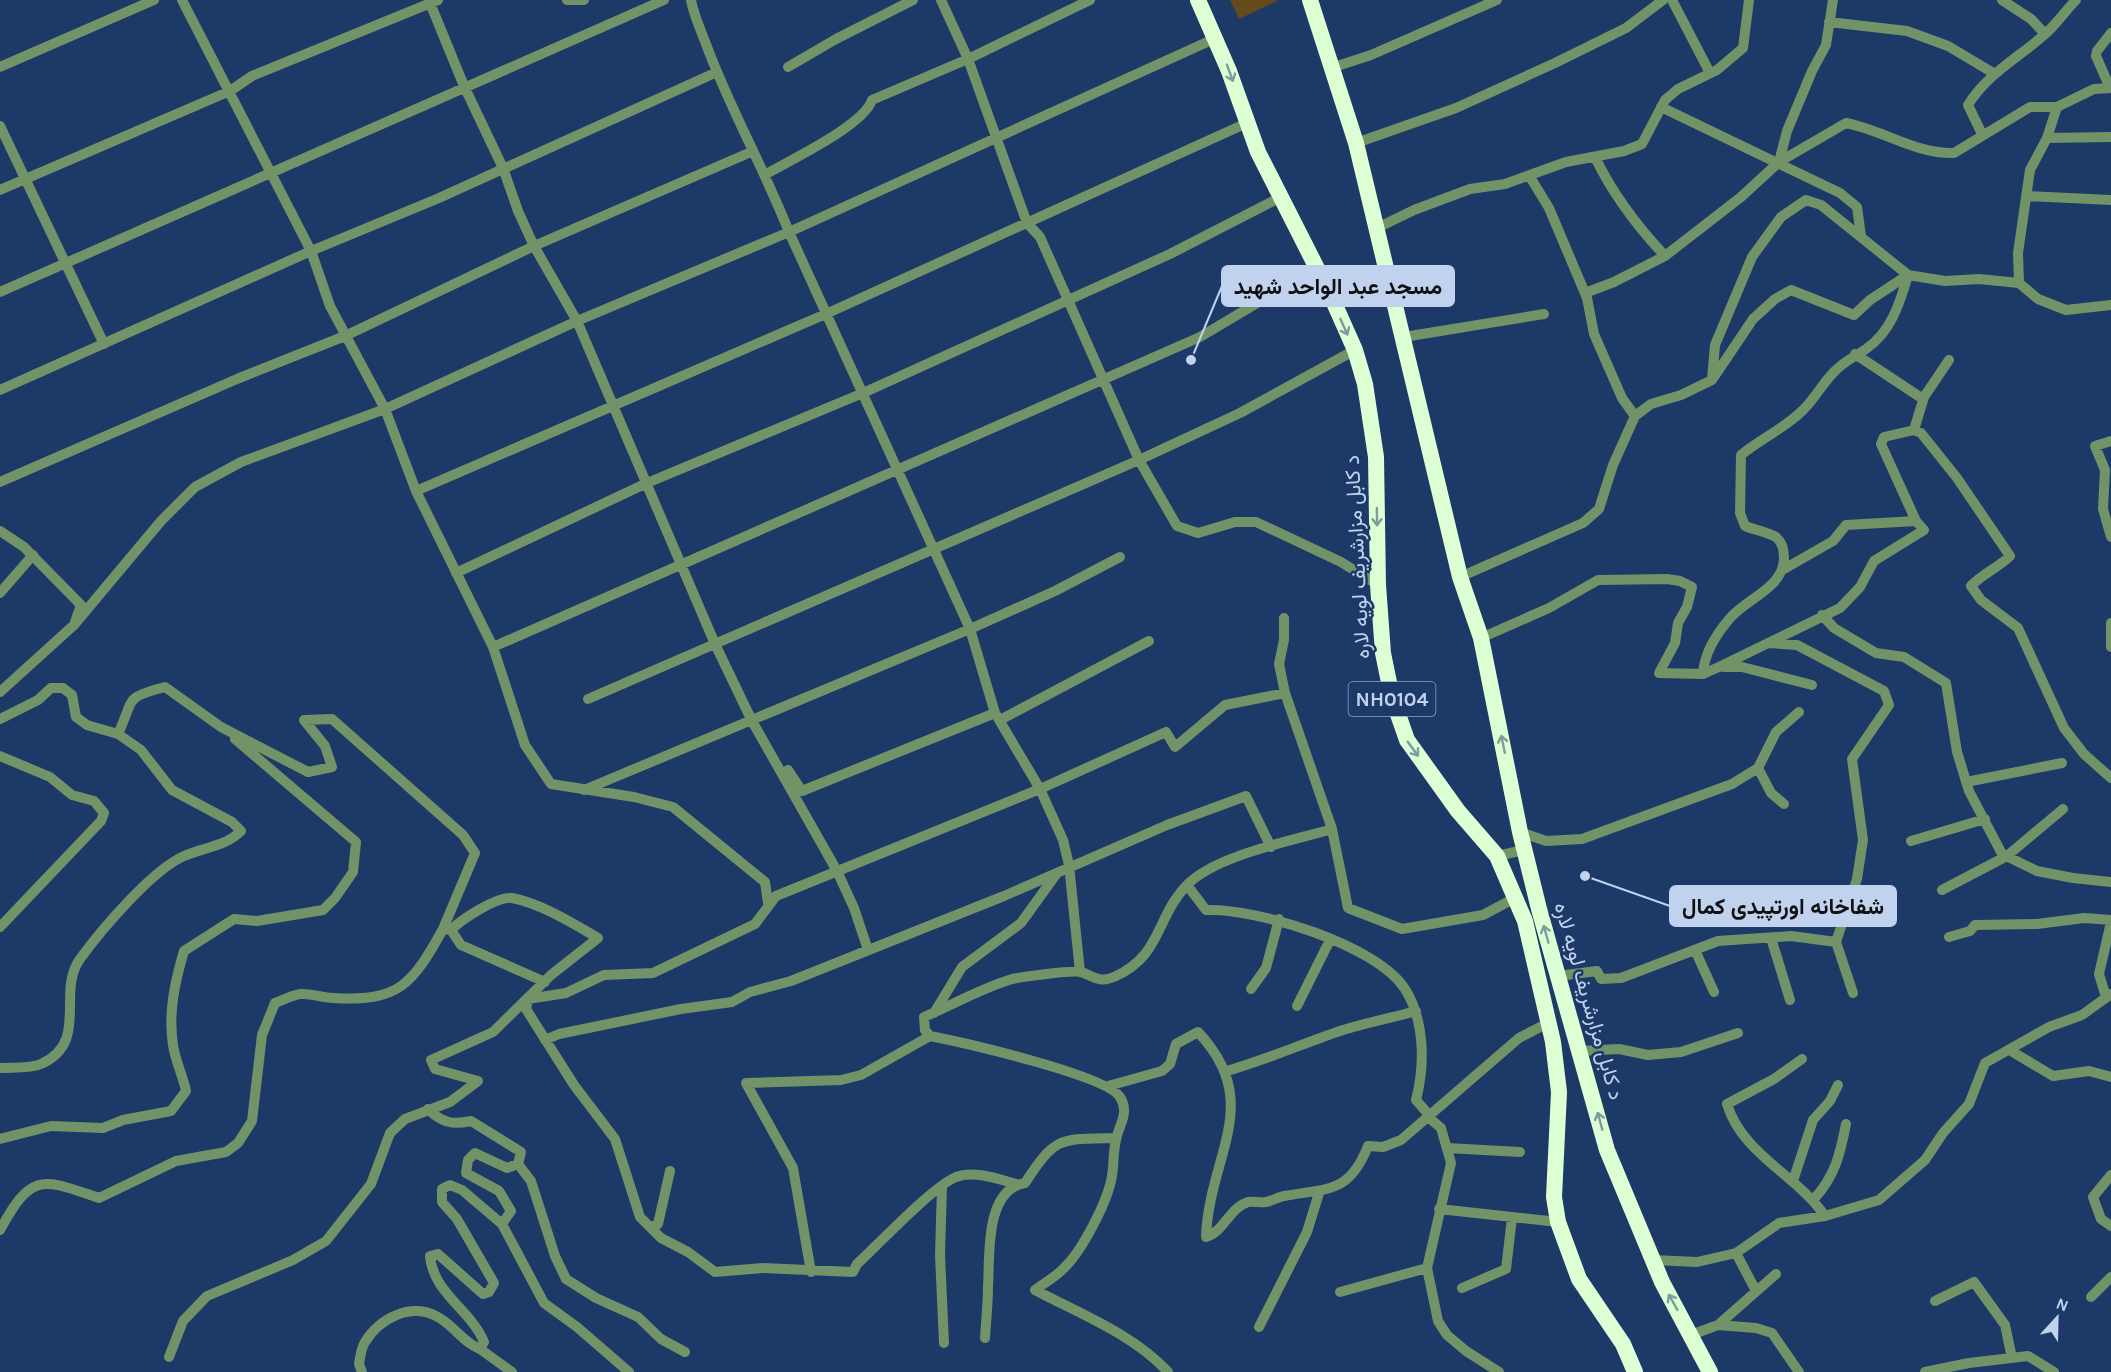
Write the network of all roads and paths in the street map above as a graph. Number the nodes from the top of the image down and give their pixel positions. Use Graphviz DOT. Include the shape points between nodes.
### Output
graph roads {
  1 [pos="154,0"];
  2 [pos="182,0"];
  3 [pos="567,0"];
  4 [pos="584,0"];
  5 [pos="664,0"];
  6 [pos="691,0"];
  7 [pos="913,0"];
  8 [pos="940,0"];
  9 [pos="1090,0"];
  10 [pos="1198,0"];
  11 [pos="1310,0"];
  12 [pos="1497,0"];
  13 [pos="1663,0"];
  14 [pos="1672,0"];
  15 [pos="1749,0"];
  16 [pos="1833,0"];
  17 [pos="2002,0"];
  18 [pos="2076,0"];
  19 [pos="434,2"];
  20 [pos="1829,22"];
  21 [pos="2111,33"];
  22 [pos="2045,34"];
  23 [pos="1216,38"];
  24 [pos="968,59"];
  25 [pos="0,67"];
  26 [pos="788,67"];
  27 [pos="1331,68"];
  28 [pos="717,72"];
  29 [pos="1710,73"];
  30 [pos="1995,74"];
  31 [pos="464,86"];
  32 [pos="2110,88"];
  33 [pos="230,91"];
  34 [pos="1661,107"];
  35 [pos="2057,107"];
  36 [pos="1247,123"];
  37 [pos="0,126"];
  38 [pos="1982,134"];
  39 [pos="998,138"];
  40 [pos="2047,138"];
  41 [pos="2111,138"];
  42 [pos="1356,143"];
  43 [pos="752,152"];
  44 [pos="1595,157"];
  45 [pos="1779,162"];
  46 [pos="503,168"];
  47 [pos="270,174"];
  48 [pos="766,174"];
  49 [pos="1530,177"];
  50 [pos="26,178"];
  51 [pos="0,190"];
  52 [pos="2026,196"];
  53 [pos="1280,198"];
  54 [pos="2111,200"];
  55 [pos="1027,223"];
  56 [pos="1377,228"];
  57 [pos="789,232"];
  58 [pos="1861,236"];
  59 [pos="534,246"];
  60 [pos="311,251"];
  61 [pos="1665,256"];
  62 [pos="66,264"];
  63 [pos="1316,268"];
  64 [pos="1908,275"];
  65 [pos="2019,283"];
  66 [pos="0,292"];
  67 [pos="1585,293"];
  68 [pos="1067,300"];
  69 [pos="2111,305"];
  70 [pos="828,313"];
  71 [pos="1544,314"];
  72 [pos="577,321"];
  73 [pos="345,336"];
  74 [pos="1404,337"];
  75 [pos="104,344"];
  76 [pos="1354,350"];
  77 [pos="1855,354"];
  78 [pos="1949,360"];
  79 [pos="1712,380"];
  80 [pos="1103,381"];
  81 [pos="0,390"];
  82 [pos="863,393"];
  83 [pos="1923,399"];
  84 [pos="611,405"];
  85 [pos="385,409"];
  86 [pos="1635,416"];
  87 [pos="1914,430"];
  88 [pos="2111,441"];
  89 [pos="1139,460"];
  90 [pos="897,470"];
  91 [pos="0,482"];
  92 [pos="647,483"];
  93 [pos="416,491"];
  94 [pos="1916,521"];
  95 [pos="0,531"];
  96 [pos="2111,537"];
  97 [pos="932,549"];
  98 [pos="33,555"];
  99 [pos="1120,557"];
  100 [pos="682,563"];
  101 [pos="1784,569"];
  102 [pos="456,573"];
  103 [pos="1460,578"];
  104 [pos="1378,585"];
  105 [pos="0,593"];
  106 [pos="1822,615"];
  107 [pos="1284,618"];
  108 [pos="2111,623"];
  109 [pos="74,625"];
  110 [pos="970,629"];
  111 [pos="1480,638"];
  112 [pos="1149,641"];
  113 [pos="1767,643"];
  114 [pos="715,644"];
  115 [pos="493,647"];
  116 [pos="2111,647"];
  117 [pos="1719,667"];
  118 [pos="1703,674"];
  119 [pos="1812,685"];
  120 [pos="0,692"];
  121 [pos="1285,693"];
  122 [pos="588,699"];
  123 [pos="1799,712"];
  124 [pos="998,716"];
  125 [pos="0,719"];
  126 [pos="752,721"];
  127 [pos="221,727"];
  128 [pos="118,734"];
  129 [pos="0,756"];
  130 [pos="776,762"];
  131 [pos="2062,763"];
  132 [pos="1758,768"];
  133 [pos="2111,778"];
  134 [pos="1966,782"];
  135 [pos="1040,789"];
  136 [pos="584,790"];
  137 [pos="1784,804"];
  138 [pos="2063,809"];
  139 [pos="1985,819"];
  140 [pos="1332,829"];
  141 [pos="1520,832"];
  142 [pos="1911,842"];
  143 [pos="1271,847"];
  144 [pos="1524,850"];
  145 [pos="1497,856"];
  146 [pos="2007,856"];
  147 [pos="1069,866"];
  148 [pos="837,871"];
  149 [pos="1057,873"];
  150 [pos="2111,882"];
  151 [pos="1187,885"];
  152 [pos="1942,890"];
  153 [pos="1515,898"];
  154 [pos="768,903"];
  155 [pos="1279,919"];
  156 [pos="2111,921"];
  157 [pos="0,927"];
  158 [pos="447,930"];
  159 [pos="1949,937"];
  160 [pos="1771,939"];
  161 [pos="1330,940"];
  162 [pos="1836,942"];
  163 [pos="868,950"];
  164 [pos="1695,950"];
  165 [pos="1080,972"];
  166 [pos="1558,976"];
  167 [pos="544,982"];
  168 [pos="1251,989"];
  169 [pos="1714,992"];
  170 [pos="1853,993"];
  171 [pos="2109,996"];
  172 [pos="528,999"];
  173 [pos="1790,1000"];
  174 [pos="1297,1006"];
  175 [pos="1416,1011"];
  176 [pos="934,1013"];
  177 [pos="1548,1023"];
  178 [pos="1738,1033"];
  179 [pos="930,1036"];
  180 [pos="545,1040"];
  181 [pos="1580,1051"];
  182 [pos="2011,1051"];
  183 [pos="1802,1059"];
  184 [pos="0,1068"];
  185 [pos="1227,1071"];
  186 [pos="2111,1077"];
  187 [pos="1838,1085"];
  188 [pos="1108,1086"];
  189 [pos="428,1109"];
  190 [pos="1429,1116"];
  191 [pos="1846,1124"];
  192 [pos="1116,1138"];
  193 [pos="0,1139"];
  194 [pos="1447,1148"];
  195 [pos="1520,1152"];
  196 [pos="518,1164"];
  197 [pos="670,1171"];
  198 [pos="2111,1175"];
  199 [pos="1793,1181"];
  200 [pos="1016,1184"];
  201 [pos="942,1187"];
  202 [pos="1319,1193"];
  203 [pos="1814,1199"];
  204 [pos="1439,1209"];
  205 [pos="1825,1216"];
  206 [pos="1512,1218"];
  207 [pos="1558,1222"];
  208 [pos="502,1224"];
  209 [pos="2111,1226"];
  210 [pos="652,1227"];
  211 [pos="0,1230"];
  212 [pos="1736,1253"];
  213 [pos="1653,1260"];
  214 [pos="1428,1268"];
  215 [pos="811,1272"];
  216 [pos="1776,1274"];
  217 [pos="2111,1276"];
  218 [pos="1462,1288"];
  219 [pos="1756,1291"];
  220 [pos="1340,1292"];
  221 [pos="2091,1297"];
  222 [pos="1935,1301"];
  223 [pos="1718,1325"];
  224 [pos="1259,1327"];
  225 [pos="1691,1335"];
  226 [pos="985,1338"];
  227 [pos="944,1343"];
  228 [pos="480,1349"];
  229 [pos="685,1352"];
  230 [pos="169,1358"];
  231 [pos="2012,1358"];
  232 [pos="362,1372"];
  233 [pos="512,1372"];
  234 [pos="629,1372"];
  235 [pos="1168,1372"];
  236 [pos="1499,1372"];
  237 [pos="1635,1372"];
  238 [pos="1710,1372"];
  239 [pos="1799,1372"];
  240 [pos="1925,1372"];
  241 [pos="2054,1372"];
  1 -- 25 [label="street"];
  2 -- 33 [label="street"];
  3 -- 4 [label="street"];
  5 -- 31 [label="street"];
  6 -- 28 [label="street"];
  7 -- 26 [label="street"];
  8 -- 24 [label="street"];
  9 -- 24 [label="street"];
  10 -- 23 [label="highway, د کابل مزارشریف لویه لاره / NH0104"];
  11 -- 27 [label="highway, د کابل مزارشریف لویه لاره"];
  12 -- 27 [label="street" via="1371,55"];
  13 -- 42 [label="street" via="1626,28 1555,63 1455,108"];
  14 -- 29 [label="street"];
  15 -- 29 [label="street" via="1743,48"];
  16 -- 20 [label="street"];
  17 -- 22 [label="street" via="2031,19"];
  18 -- 22 [label="street"];
  19 -- 31 [label="street"];
  19 -- 33 [label="street" via="252,76"];
  20 -- 30 [label="street" via="1907,31 1948,46"];
  20 -- 45 [label="street" via="1826,45 1787,131"];
  21 -- 32 [label="street" via="2096,56"];
  22 -- 30 [label="street"];
  23 -- 36 [label="highway, د کابل مزارشریف لویه لاره / NH0104, one-way"];
  23 -- 39 [label="street"];
  24 -- 39 [label="street"];
  24 -- 48 [label="street" via="872,100 869,110 830,138"];
  27 -- 42 [label="highway, د کابل مزارشریف لویه لاره"];
  28 -- 43 [label="street"];
  28 -- 46 [label="street"];
  29 -- 34 [label="street" via="1678,89"];
  30 -- 38 [label="street" via="1968,105"];
  31 -- 46 [label="street"];
  31 -- 47 [label="street"];
  32 -- 35 [label="street" via="2094,89"];
  33 -- 47 [label="street"];
  33 -- 50 [label="street"];
  34 -- 44 [label="street" via="1642,144"];
  34 -- 45 [label="street"];
  35 -- 38 [label="street" via="2030,107"];
  35 -- 40 [label="street"];
  36 -- 53 [label="highway, د کابل مزارشریف لویه لاره / NH0104"];
  36 -- 55 [label="street"];
  37 -- 50 [label="street"];
  38 -- 45 [label="street" via="1954,153 1939,154 1846,123"];
  39 -- 55 [label="street"];
  39 -- 57 [label="street"];
  40 -- 41 [label="street"];
  40 -- 52 [label="street" via="2030,170"];
  42 -- 56 [label="highway, د کابل مزارشریف لویه لاره"];
  43 -- 48 [label="street"];
  43 -- 59 [label="street"];
  44 -- 49 [label="street" via="1566,162"];
  44 -- 61 [label="street" via="1608,186"];
  45 -- 58 [label="street" via="1840,193 1857,207"];
  45 -- 61 [label="street"];
  46 -- 59 [label="street"];
  46 -- 60 [label="street"];
  47 -- 60 [label="street"];
  47 -- 62 [label="street"];
  48 -- 57 [label="street"];
  49 -- 56 [label="street" via="1452,195"];
  49 -- 67 [label="street" via="1549,208"];
  50 -- 51 [label="street"];
  50 -- 62 [label="street"];
  52 -- 54 [label="street"];
  52 -- 65 [label="street" via="2018,253"];
  53 -- 63 [label="highway, د کابل مزارشریف لویه لاره / NH0104"];
  53 -- 68 [label="street"];
  55 -- 68 [label="street" via="1040,237"];
  55 -- 70 [label="street"];
  56 -- 74 [label="highway, د کابل مزارشریف لویه لاره"];
  57 -- 70 [label="street"];
  57 -- 72 [label="street"];
  58 -- 64 [label="street"];
  58 -- 79 [label="street" via="1821,205 1806,200 1781,217 1760,243 1736,292 1715,345"];
  59 -- 72 [label="street"];
  59 -- 73 [label="street"];
  60 -- 73 [label="street"];
  60 -- 75 [label="street"];
  61 -- 67 [label="street"];
  62 -- 66 [label="street"];
  62 -- 75 [label="street"];
  63 -- 76 [label="highway, د کابل مزارشریف لویه لاره / NH0104, one-way"];
  63 -- 80 [label="street" via="1200,337"];
  64 -- 65 [label="street" via="1945,281"];
  64 -- 77 [label="street" via="1892,320 1865,350"];
  64 -- 79 [label="street" via="1854,315 1791,290 1753,319"];
  65 -- 69 [label="street" via="2038,299 2066,310"];
  67 -- 86 [label="street" via="1594,334 1622,398"];
  68 -- 80 [label="street"];
  68 -- 82 [label="street"];
  70 -- 82 [label="street"];
  70 -- 84 [label="street"];
  71 -- 74 [label="street"];
  72 -- 84 [label="street"];
  72 -- 85 [label="street"];
  73 -- 85 [label="street"];
  73 -- 91 [label="street"];
  74 -- 103 [label="highway, د کابل مزارشریف لویه لاره"];
  75 -- 81 [label="street"];
  76 -- 89 [label="street" via="1239,413"];
  76 -- 104 [label="highway, د کابل مزارشریف لویه لاره / NH0104, one-way" via="1365,384 1376,458"];
  77 -- 83 [label="street"];
  77 -- 101 [label="street" via="1834,371 1786,426 1761,438 1741,455 1745,526 1777,538 1784,550"];
  78 -- 83 [label="street"];
  79 -- 86 [label="street" via="1651,404"];
  80 -- 89 [label="street"];
  80 -- 90 [label="street"];
  82 -- 90 [label="street"];
  82 -- 92 [label="street"];
  83 -- 87 [label="street"];
  84 -- 92 [label="street"];
  84 -- 93 [label="street"];
  85 -- 93 [label="street"];
  85 -- 109 [label="street" via="241,462 195,486"];
  86 -- 103 [label="street" via="1599,509 1582,523"];
  87 -- 94 [label="street" via="1884,437 1881,444"];
  87 -- 133 [label="street" via="1921,433 1957,478 2010,556 1971,586 1982,600 2018,628 2064,728 2084,754"];
  88 -- 96 [label="street" via="2095,446 2105,470 2103,509"];
  89 -- 97 [label="street"];
  89 -- 104 [label="street" via="1178,526 1198,532 1236,522 1256,522 1341,562"];
  90 -- 97 [label="street"];
  90 -- 100 [label="street"];
  92 -- 100 [label="street"];
  92 -- 102 [label="street"];
  93 -- 102 [label="street"];
  94 -- 101 [label="street" via="1846,525 1833,541"];
  94 -- 106 [label="street" via="1924,530 1874,561 1860,586 1840,608"];
  95 -- 98 [label="street"];
  97 -- 110 [label="street"];
  97 -- 114 [label="street"];
  98 -- 105 [label="street"];
  98 -- 109 [label="street" via="81,604"];
  99 -- 110 [label="street"];
  100 -- 114 [label="street"];
  100 -- 115 [label="street"];
  101 -- 118 [label="street" via="1770,586 1732,616 1715,638 1703,664"];
  102 -- 115 [label="street"];
  103 -- 111 [label="highway, د کابل مزارشریف لویه لاره"];
  104 -- 145 [label="highway, د کابل مزارشریف لویه لاره / NH0104, one-way" via="1383,653 1392,697 1407,740 1458,811"];
  106 -- 113 [label="street"];
  106 -- 134 [label="street" via="1834,628 1876,653 1904,657 1946,683"];
  107 -- 121 [label="street" via="1279,664"];
  108 -- 116 [label="street"];
  109 -- 120 [label="street"];
  110 -- 124 [label="street"];
  110 -- 126 [label="street"];
  111 -- 118 [label="street" via="1549,609 1598,580 1680,581 1692,587 1675,643 1659,673"];
  141 -- 111 [label="highway, د کابل مزارشریف لویه لاره, one-way"];
  112 -- 124 [label="street"];
  113 -- 117 [label="street"];
  113 -- 162 [label="street" via="1797,645 1884,691 1890,705 1852,759 1863,840 1857,879"];
  114 -- 122 [label="street"];
  114 -- 126 [label="street"];
  115 -- 136 [label="street" via="525,745 538,768 551,784"];
  117 -- 118 [label="street"];
  117 -- 119 [label="street" via="1742,667"];
  121 -- 135 [label="street" via="1225,705 1175,747 1166,732"];
  121 -- 140 [label="street"];
  123 -- 132 [label="street" via="1776,732"];
  124 -- 130 [label="street" via="802,791 784,765"];
  124 -- 135 [label="street"];
  125 -- 128 [label="street" via="38,700 51,688 63,688 72,695 76,717 87,725"];
  126 -- 130 [label="street"];
  126 -- 136 [label="street"];
  127 -- 128 [label="street" via="165,687 141,693 130,701"];
  127 -- 158 [label="street" via="309,772 332,767 324,746 304,720 332,719 463,835 475,854"];
  127 -- 193 [label="street" via="356,842 353,872 323,910 257,921 234,919 184,951 172,1002 172,1021 173,1046 186,1091 171,1111 103,1128 51,1126"];
  128 -- 184 [label="street" via="141,750 172,790 232,822 241,831 230,842 183,856 155,874 79,960 71,980 71,1024 66,1041 40,1065"];
  129 -- 157 [label="street" via="51,777 72,795 94,801 104,813"];
  130 -- 148 [label="street"];
  131 -- 134 [label="street"];
  132 -- 137 [label="street" via="1771,793"];
  132 -- 141 [label="street" via="1732,784 1582,839 1546,841"];
  134 -- 139 [label="street"];
  135 -- 147 [label="street" via="1063,840"];
  135 -- 148 [label="street"];
  136 -- 154 [label="street" via="634,796 673,807 765,882"];
  138 -- 146 [label="street"];
  139 -- 142 [label="street"];
  139 -- 146 [label="street" via="2002,854"];
  140 -- 143 [label="street"];
  140 -- 153 [label="street" via="1348,908 1402,929 1483,915"];
  141 -- 144 [label="highway, د کابل مزارشریف لویه لاره"];
  143 -- 147 [label="street" via="1246,796"];
  143 -- 151 [label="street" via="1218,863"];
  144 -- 145 [label="street"];
  166 -- 144 [label="highway, د کابل مزارشریف لویه لاره, one-way"];
  145 -- 153 [label="highway, د کابل مزارشریف لویه لاره / NH0104"];
  146 -- 150 [label="street" via="2037,871"];
  146 -- 152 [label="street"];
  147 -- 149 [label="street"];
  147 -- 165 [label="street"];
  148 -- 154 [label="street"];
  148 -- 163 [label="street"];
  149 -- 163 [label="street"];
  149 -- 176 [label="street" via="1021,923 962,967"];
  151 -- 155 [label="street" via="1206,910 1224,909"];
  151 -- 165 [label="street" via="1172,903 1140,963 1111,978 1090,979"];
  153 -- 177 [label="highway, د کابل مزارشریف لویه لاره / NH0104" via="1525,921"];
  154 -- 172 [label="street" via="755,924 653,973 604,975 566,993"];
  155 -- 161 [label="street"];
  155 -- 168 [label="street" via="1266,968"];
  156 -- 159 [label="street" via="2084,918 1975,925 1971,931"];
  156 -- 171 [label="street" via="2099,974"];
  158 -- 167 [label="street" via="461,945"];
  158 -- 167 [label="street" via="476,909 510,898 553,913 598,938"];
  158 -- 211 [label="street" via="406,984 388,995 356,1000 302,994 275,1003 261,1035 252,1121 238,1143 226,1152 176,1161 99,1198 60,1184 41,1184 23,1194"];
  160 -- 162 [label="street" via="1791,936"];
  160 -- 164 [label="street" via="1718,941"];
  160 -- 173 [label="street"];
  161 -- 174 [label="street"];
  161 -- 175 [label="street" via="1378,963 1395,977"];
  162 -- 170 [label="street"];
  163 -- 180 [label="street" via="732,1002 559,1034"];
  164 -- 166 [label="street" via="1621,978 1601,979 1597,971"];
  164 -- 169 [label="street"];
  165 -- 176 [label="street" via="1012,979"];
  166 -- 181 [label="highway, د کابل مزارشریف لویه لاره"];
  167 -- 172 [label="street"];
  171 -- 182 [label="street" via="2082,1015 2049,1027"];
  172 -- 180 [label="street" via="526,1009"];
  172 -- 189 [label="street" via="493,1032 431,1060 435,1069 478,1082 450,1101"];
  175 -- 185 [label="street" via="1343,1030"];
  175 -- 190 [label="street" via="1422,1077 1416,1100"];
  176 -- 179 [label="street" via="924,1017"];
  177 -- 190 [label="street" via="1519,1038"];
  177 -- 207 [label="highway, د کابل مزارشریف لویه لاره / NH0104" via="1559,1092 1554,1197"];
  178 -- 181 [label="street" via="1681,1052 1647,1055 1619,1049"];
  179 -- 188 [label="street" via="1035,1062"];
  179 -- 215 [label="street" via="861,1075 841,1080 746,1083 793,1168"];
  180 -- 210 [label="street" via="615,1139 640,1217"];
  213 -- 181 [label="highway, د کابل مزارشریف لویه لاره, one-way" via="1607,1150"];
  182 -- 186 [label="street" via="2053,1076 2089,1071"];
  182 -- 205 [label="street" via="1986,1064 1970,1104 1924,1160 1879,1200"];
  183 -- 199 [label="street" via="1774,1080 1727,1104 1741,1135"];
  185 -- 188 [label="street" via="1216,1050 1198,1032 1176,1044 1170,1064 1162,1071"];
  185 -- 202 [label="street" via="1232,1092 1231,1120 1207,1209 1206,1237 1214,1235 1235,1209 1248,1202"];
  187 -- 199 [label="street" via="1813,1120"];
  188 -- 192 [label="street" via="1120,1097 1125,1116"];
  189 -- 196 [label="street" via="455,1125 471,1121 521,1152"];
  189 -- 230 [label="street" via="405,1119 390,1133 371,1184 326,1241 293,1260 207,1296 183,1321"];
  190 -- 194 [label="street" via="1442,1128"];
  190 -- 202 [label="street" via="1401,1140 1383,1147 1368,1146 1359,1170"];
  191 -- 203 [label="street" via="1839,1161"];
  192 -- 200 [label="street" via="1067,1139 1045,1152 1025,1183"];
  192 -- 235 [label="street" via="1112,1178 1091,1229 1065,1268 1035,1290 1152,1355"];
  194 -- 195 [label="street"];
  194 -- 204 [label="street" via="1452,1163"];
  196 -- 208 [label="street" via="507,1168 475,1153 468,1160 466,1173 499,1191 511,1211"];
  196 -- 229 [label="street" via="531,1181 566,1279 638,1317 661,1339"];
  197 -- 210 [label="street" via="658,1224"];
  198 -- 209 [label="street" via="2093,1197 2101,1220"];
  199 -- 203 [label="street"];
  200 -- 201 [label="street" via="975,1175 955,1177"];
  200 -- 226 [label="street" via="999,1203 990,1229"];
  201 -- 215 [label="street" via="857,1264 853,1272"];
  201 -- 227 [label="street"];
  202 -- 224 [label="street" via="1307,1232"];
  203 -- 205 [label="street"];
  204 -- 206 [label="street"];
  204 -- 214 [label="street"];
  205 -- 212 [label="street" via="1779,1223"];
  206 -- 207 [label="street"];
  206 -- 218 [label="street" via="1506,1269"];
  207 -- 237 [label="highway, د کابل مزارشریف لویه لاره / NH0104" via="1579,1279 1623,1344"];
  208 -- 228 [label="street" via="462,1190 450,1185 442,1189 442,1203 457,1220 494,1283 483,1294 438,1254 430,1256 431,1269 448,1296 480,1332 484,1342"];
  208 -- 234 [label="street" via="544,1303"];
  210 -- 215 [label="street" via="661,1238 715,1272 763,1268"];
  212 -- 213 [label="street" via="1697,1262"];
  212 -- 219 [label="street"];
  225 -- 213 [label="highway, د کابل مزارشریف لویه لاره, one-way"];
  214 -- 220 [label="street"];
  214 -- 236 [label="street" via="1440,1327 1466,1351"];
  216 -- 219 [label="street"];
  217 -- 221 [label="street"];
  219 -- 223 [label="street"];
  222 -- 231 [label="street" via="1974,1282 2005,1324"];
  223 -- 225 [label="street"];
  223 -- 239 [label="street" via="1772,1333"];
  225 -- 238 [label="highway, د کابل مزارشریف لویه لاره"];
  228 -- 232 [label="street" via="438,1317 408,1311 393,1316 364,1343 359,1364"];
  228 -- 233 [label="street"];
  231 -- 240 [label="street"];
  231 -- 241 [label="street" via="2028,1356"];
}
